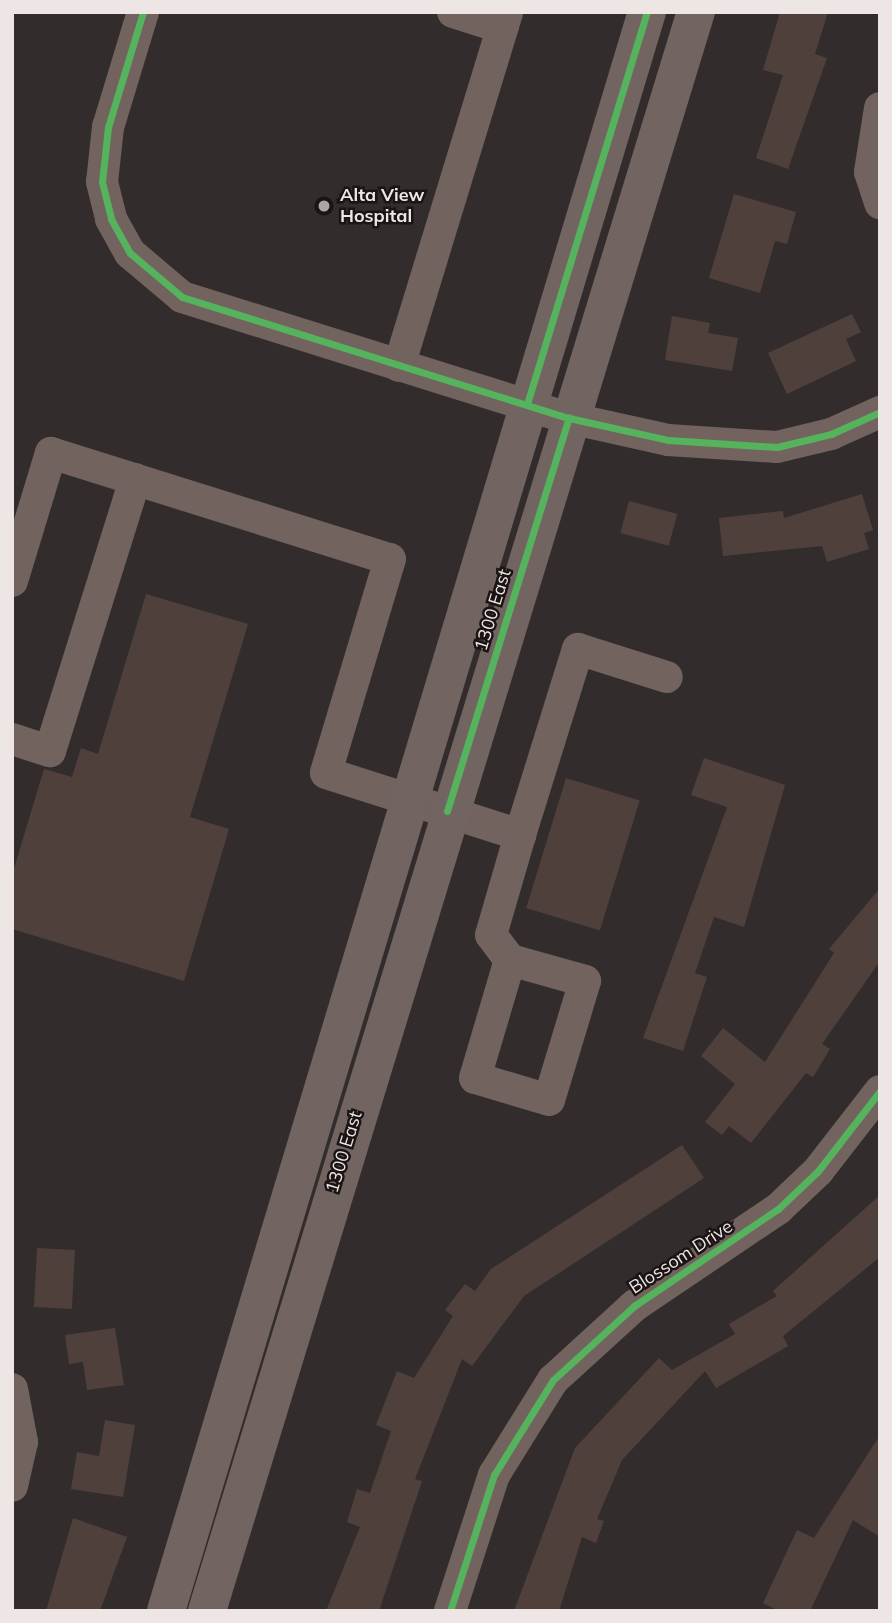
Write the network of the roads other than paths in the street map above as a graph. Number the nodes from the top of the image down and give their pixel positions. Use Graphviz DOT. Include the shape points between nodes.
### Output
graph roads {
  1 [pos="143,12"];
  2 [pos="453,12"];
  3 [pos="647,12"];
  4 [pos="696,12"];
  5 [pos="505,20"];
  6 [pos="880,108"];
  7 [pos="880,203"];
  8 [pos="399,366"];
  9 [pos="527,404"];
  10 [pos="880,412"];
  11 [pos="569,418"];
  12 [pos="135,479"];
  13 [pos="12,581"];
  14 [pos="667,677"];
  15 [pos="12,739"];
  16 [pos="408,799"];
  17 [pos="447,811"];
  18 [pos="520,835"];
  19 [pos="510,960"];
  20 [pos="880,1091"];
  21 [pos="12,1389"];
  22 [pos="12,1486"];
  23 [pos="166,1611"];
  24 [pos="207,1611"];
  25 [pos="450,1611"];
  1 -- 8 [label="street" via="102,164 108,210 130,253 161,284 204,307"];
  2 -- 5 [label="street"];
  3 -- 9 [label="main road, 1300 East"];
  4 -- 11 [label="main road, 1300 East"];
  5 -- 8 [label="street"];
  6 -- 7 [label="street" via="870,172"];
  8 -- 9 [label="street"];
  9 -- 11 [label="street"];
  9 -- 16 [label="main road, 1300 East"];
  10 -- 11 [label="street" via="831,434 750,449 668,440"];
  11 -- 17 [label="main road, 1300 East"];
  12 -- 13 [label="street" via="51,453"];
  12 -- 15 [label="street" via="50,751"];
  12 -- 16 [label="street" via="390,559 326,774"];
  14 -- 18 [label="street" via="578,649"];
  16 -- 17 [label="street"];
  16 -- 23 [label="main road, 1300 East"];
  17 -- 18 [label="street"];
  17 -- 24 [label="main road, 1300 East"];
  18 -- 19 [label="street" via="491,935"];
  19 -- 19 [label="street" via="475,1078 549,1100 585,981"];
  20 -- 25 [label="street, Blossom Drive" via="818,1171 778,1209 634,1306 553,1380 494,1475"];
  21 -- 22 [label="street" via="22,1442"];
}
